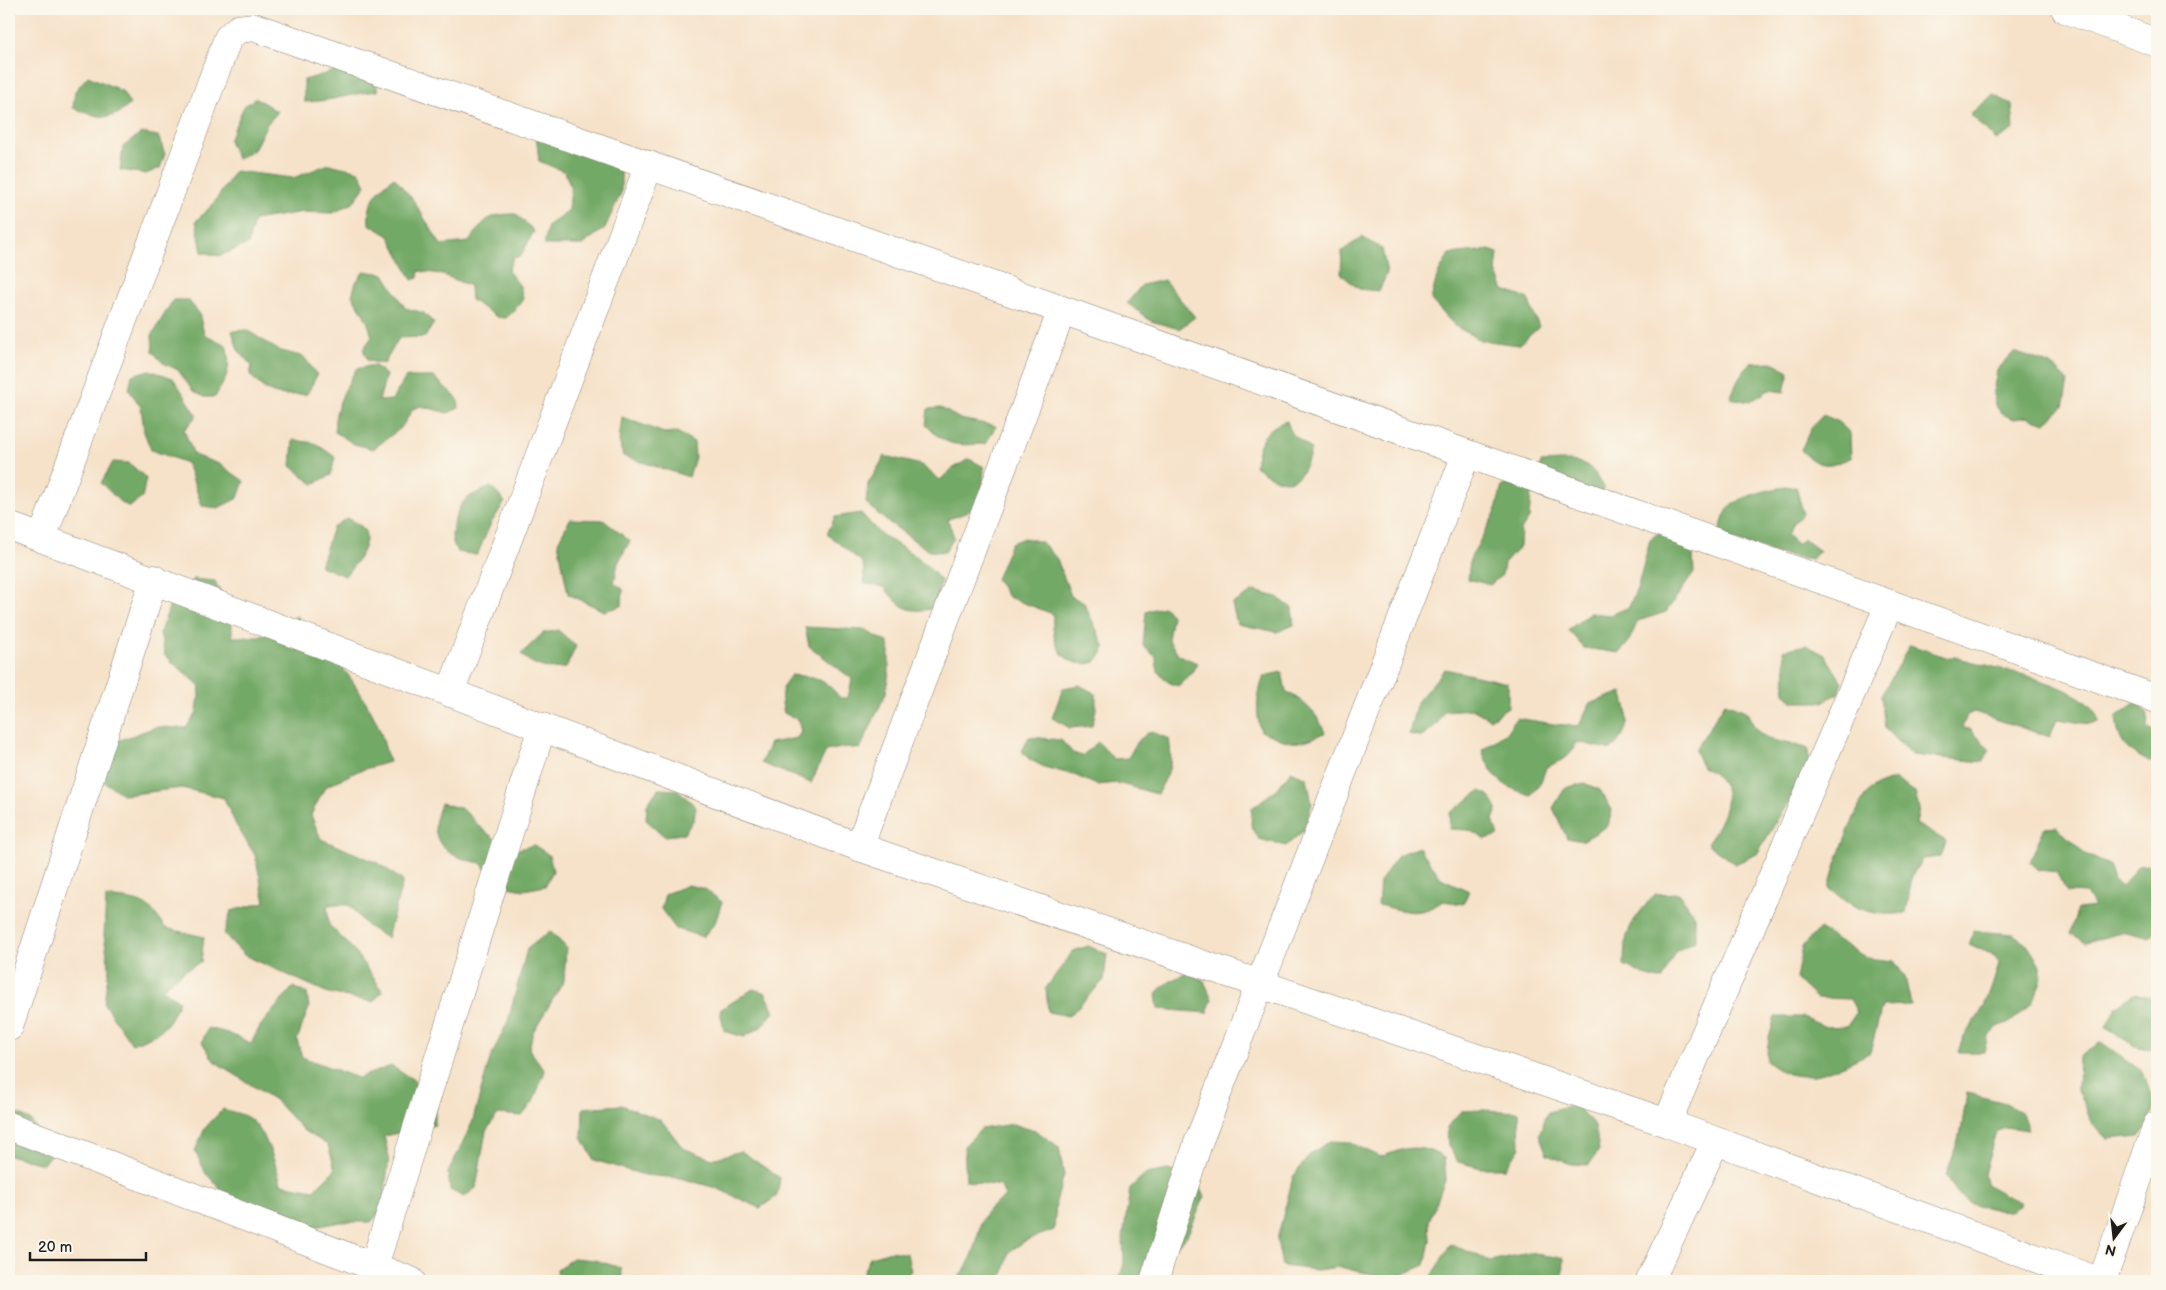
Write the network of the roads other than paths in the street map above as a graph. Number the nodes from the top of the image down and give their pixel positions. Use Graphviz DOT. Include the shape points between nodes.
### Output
graph roads {
  1 [pos="2065,9"];
  2 [pos="2157,43"];
  3 [pos="649,165"];
  4 [pos="1062,310"];
  5 [pos="1466,455"];
  6 [pos="9,526"];
  7 [pos="42,538"];
  8 [pos="154,580"];
  9 [pos="1889,605"];
  10 [pos="450,693"];
  11 [pos="2157,699"];
  12 [pos="542,727"];
  13 [pos="859,847"];
  14 [pos="1261,985"];
  15 [pos="9,1027"];
  16 [pos="1667,1123"];
  17 [pos="2157,1125"];
  18 [pos="9,1126"];
  19 [pos="1715,1142"];
  20 [pos="374,1266"];
  21 [pos="411,1281"];
  22 [pos="1154,1281"];
  23 [pos="1650,1281"];
  24 [pos="2098,1281"];
  25 [pos="2102,1281"];
  1 -- 2 [label="street"];
  3 -- 4 [label="street"];
  3 -- 7 [label="street" via="254,27 232,32"];
  3 -- 10 [label="street"];
  4 -- 5 [label="street"];
  4 -- 13 [label="street"];
  5 -- 9 [label="street"];
  5 -- 14 [label="street"];
  6 -- 7 [label="street"];
  7 -- 8 [label="street"];
  8 -- 10 [label="street"];
  8 -- 15 [label="street"];
  9 -- 11 [label="street"];
  9 -- 16 [label="street"];
  10 -- 12 [label="street"];
  12 -- 13 [label="street"];
  12 -- 20 [label="street"];
  13 -- 14 [label="street"];
  14 -- 16 [label="street"];
  14 -- 22 [label="street" via="1198,1143"];
  16 -- 19 [label="street"];
  17 -- 25 [label="street"];
  18 -- 20 [label="street"];
  19 -- 23 [label="street"];
  19 -- 24 [label="street"];
  20 -- 21 [label="street"];
}
